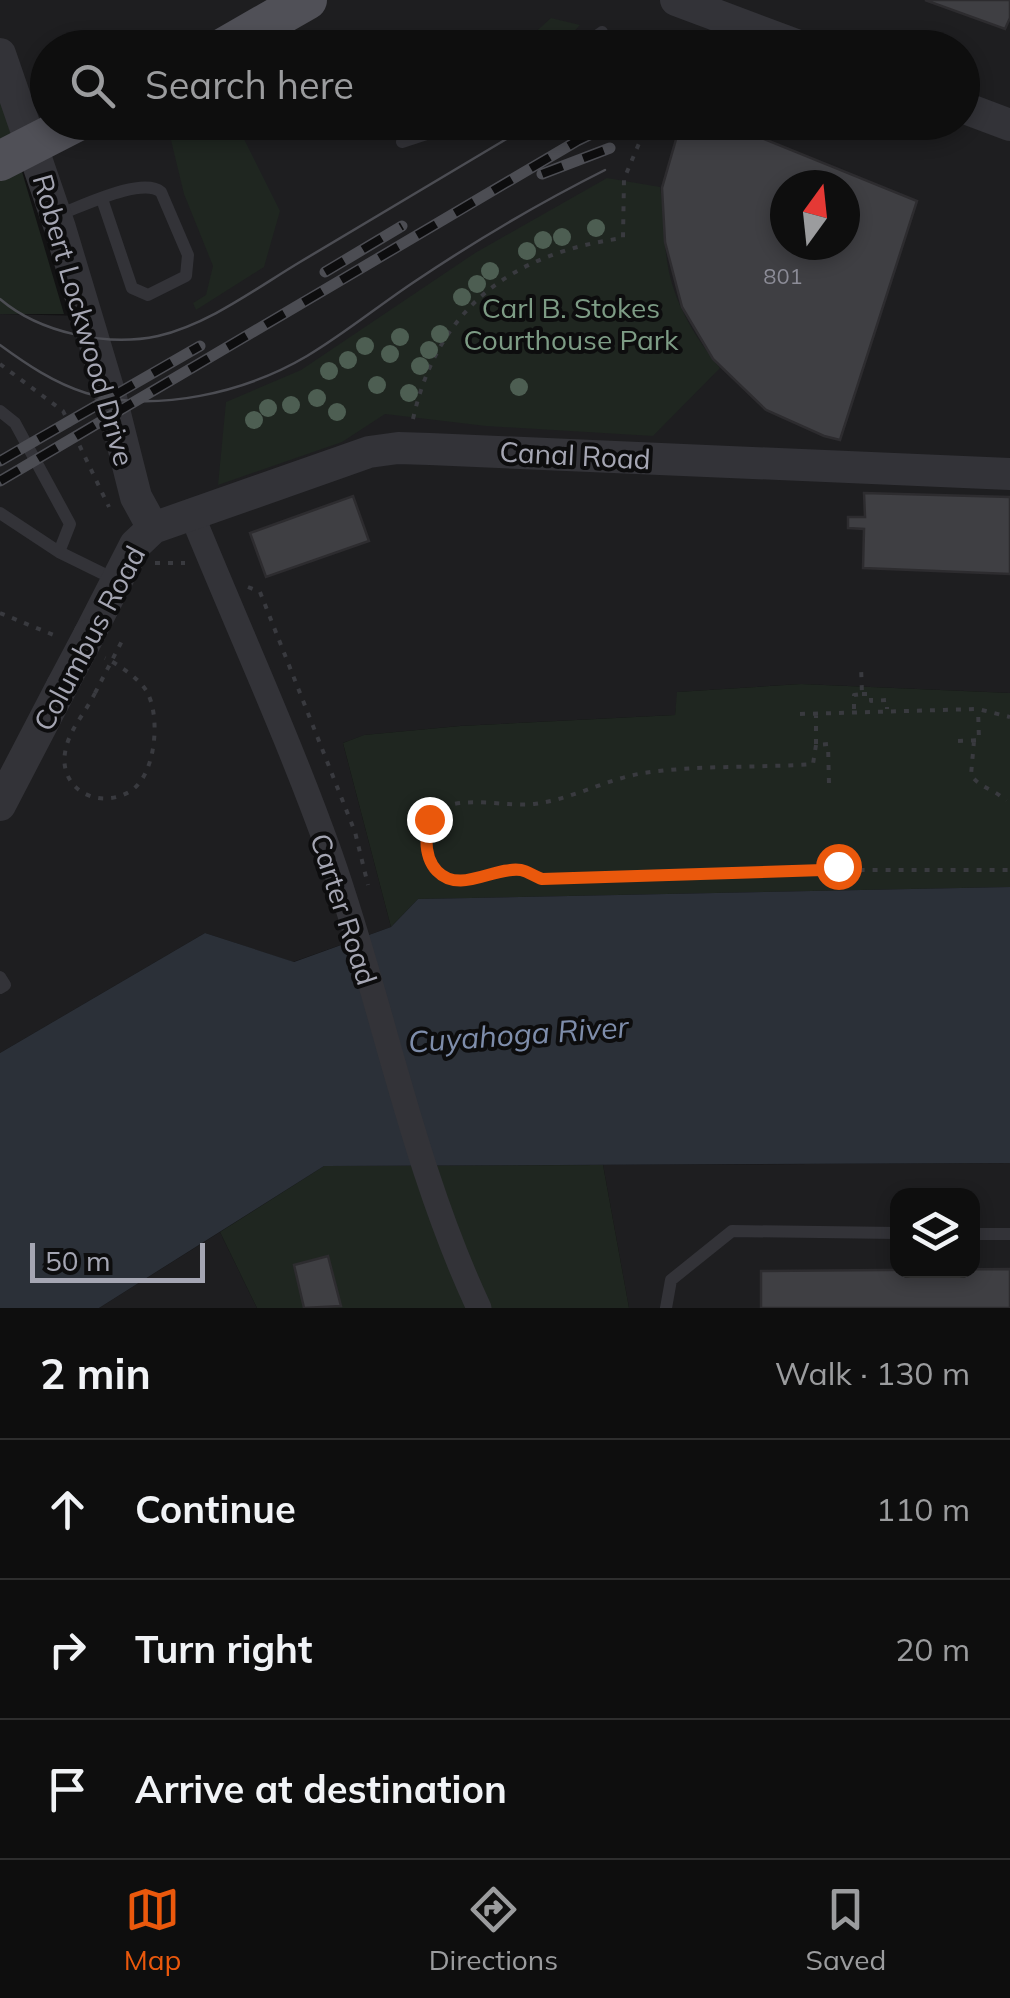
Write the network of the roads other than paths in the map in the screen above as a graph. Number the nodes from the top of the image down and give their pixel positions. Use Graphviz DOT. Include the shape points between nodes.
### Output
graph roads {
  1 [pos="307,0"];
  2 [pos="676,0"];
  3 [pos="254,30"];
  4 [pos="756,30"];
  5 [pos="0,54"];
  6 [pos="980,114"];
  7 [pos="1010,125"];
  8 [pos="41,140"];
  9 [pos="408,140"];
  10 [pos="402,142"];
  11 [pos="0,161"];
  12 [pos="102,199"];
  13 [pos="56,216"];
  14 [pos="0,411"];
  15 [pos="1010,474"];
  16 [pos="0,514"];
  17 [pos="192,516"];
  18 [pos="153,528"];
  19 [pos="58,552"];
  20 [pos="116,580"];
  21 [pos="0,804"];
  22 [pos="0,978"];
  23 [pos="0,988"];
  24 [pos="890,1233"];
  25 [pos="980,1234"];
  26 [pos="1010,1234"];
  27 [pos="479,1308"];
  28 [pos="666,1308"];
  1 -- 3 [label="main road"];
  2 -- 4 [label="street"];
  5 -- 13 [label="street, Robert Lockwood Drive"];
  6 -- 7 [label="street"];
  8 -- 11 [label="main road, bridge"];
  9 -- 10 [label="lane"];
  12 -- 12 [label="lane" via="143,186 160,192 190,262 186,276 148,295 132,288"];
  12 -- 13 [label="lane"];
  13 -- 18 [label="street, Robert Lockwood Drive" via="136,497"];
  14 -- 19 [label="lane" via="14,423 70,524"];
  15 -- 17 [label="street, Canal Road" via="398,448 369,452"];
  16 -- 19 [label="lane"];
  17 -- 18 [label="street, Canal Road"];
  17 -- 27 [label="street, Carter Road" via="330,854 430,1190"];
  18 -- 20 [label="street, Columbus Road" via="135,544"];
  19 -- 20 [label="lane"];
  20 -- 21 [label="street, Columbus Road, bridge"];
  22 -- 23 [label="lane"];
  24 -- 28 [label="lane" via="732,1231 671,1280"];
  25 -- 26 [label="lane"];
}
